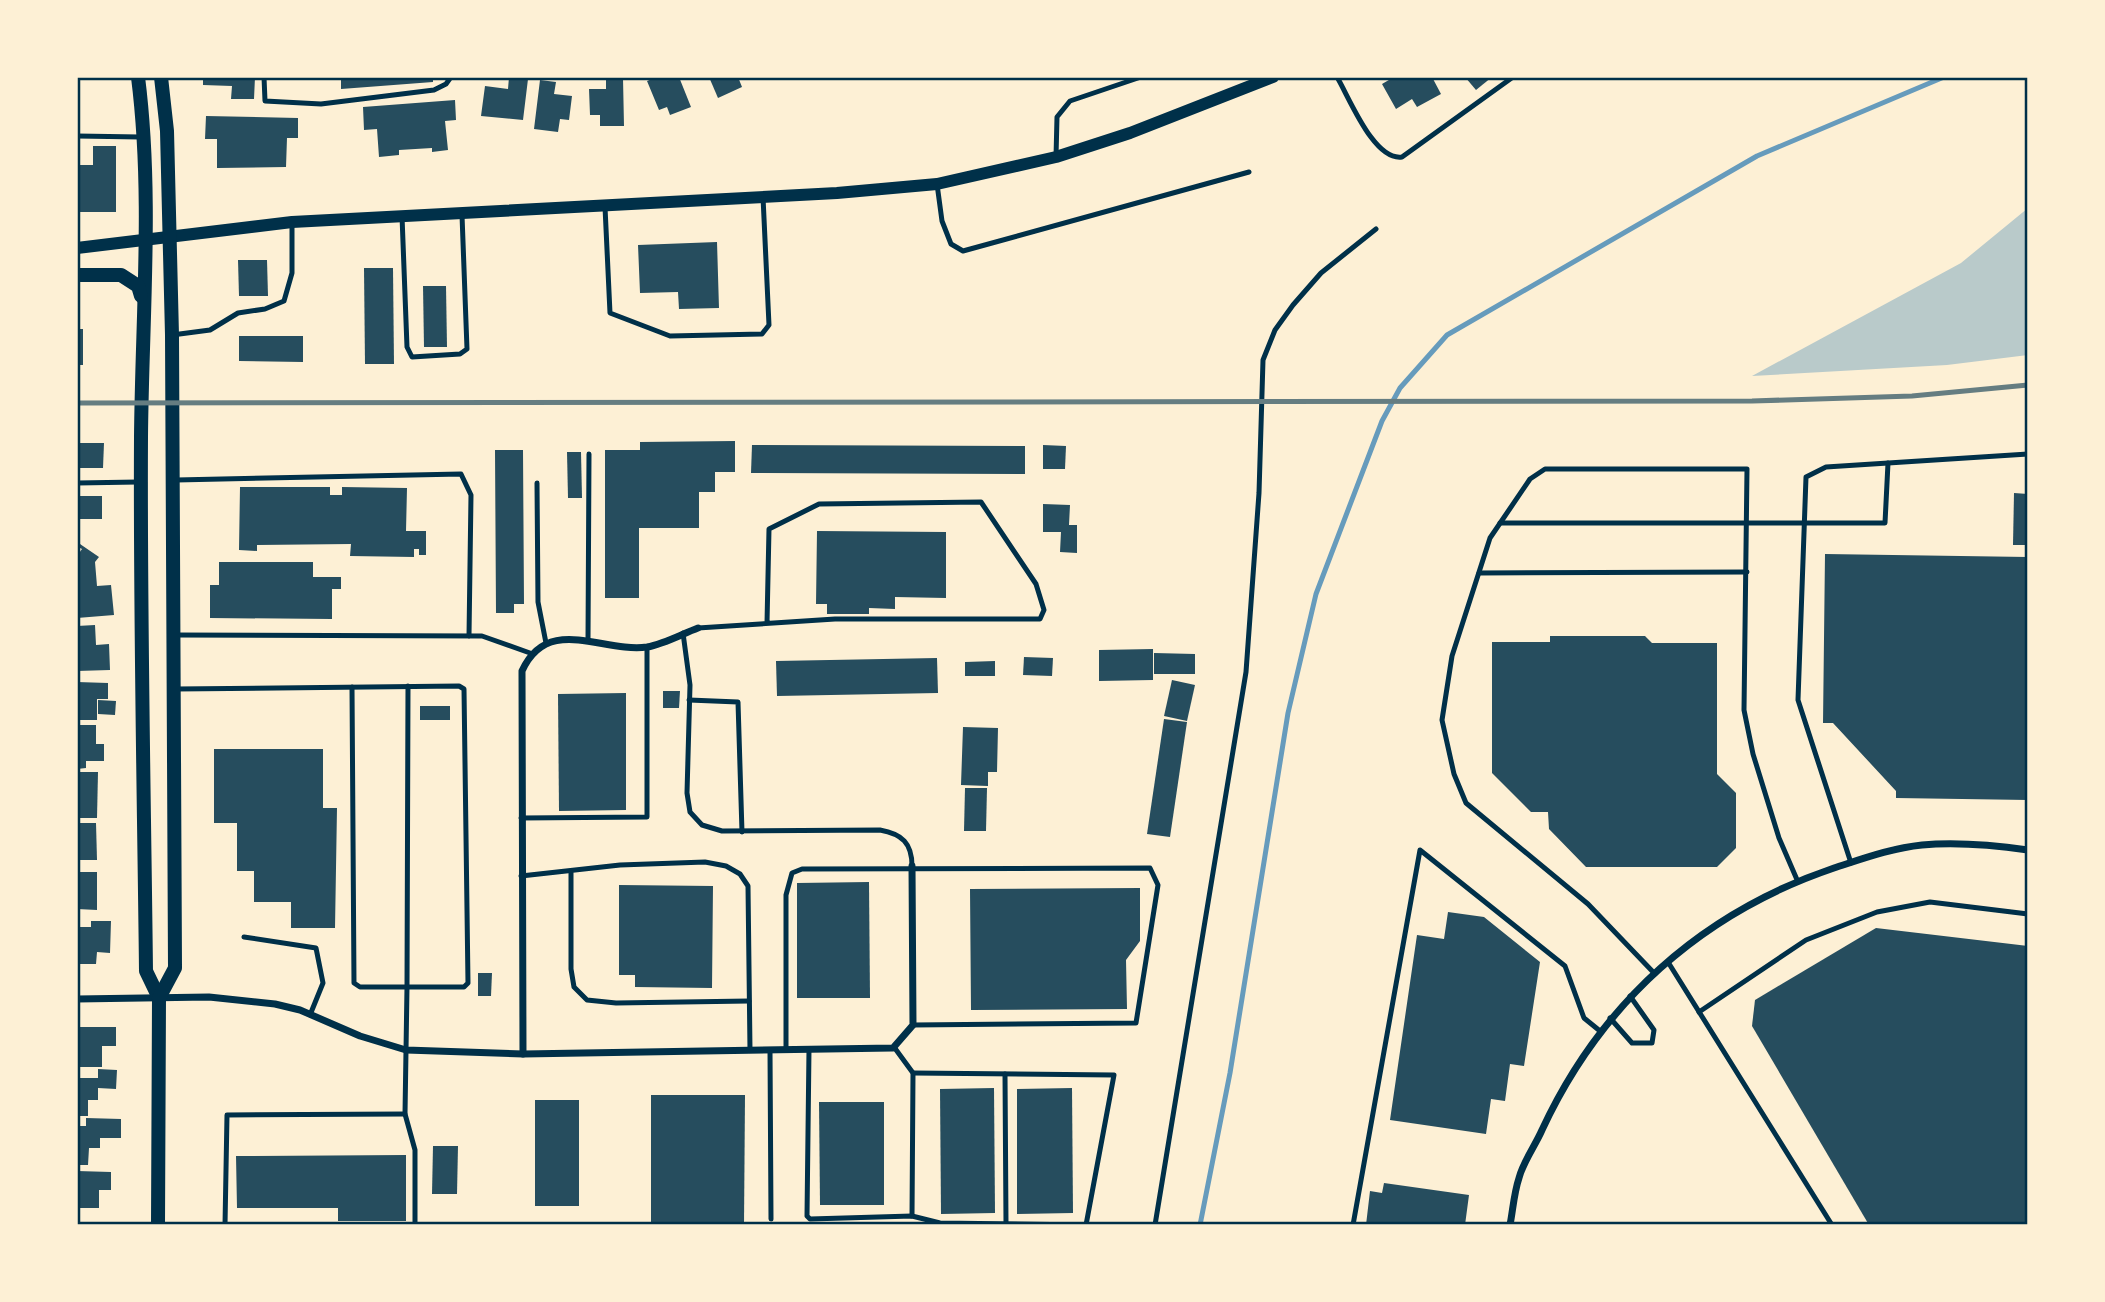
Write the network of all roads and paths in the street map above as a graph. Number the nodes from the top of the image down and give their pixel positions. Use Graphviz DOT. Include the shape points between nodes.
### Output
graph roads {
  1 [pos="138,77"];
  2 [pos="160,77"];
  3 [pos="264,77"];
  4 [pos="451,77"];
  5 [pos="1141,77"];
  6 [pos="1273,77"];
  7 [pos="1337,77"];
  8 [pos="1513,77"];
  9 [pos="77,136"];
  10 [pos="143,137"];
  11 [pos="1056,157"];
  12 [pos="1249,172"];
  13 [pos="937,184"];
  14 [pos="763,197"];
  15 [pos="604,204"];
  16 [pos="462,212"];
  17 [pos="402,215"];
  18 [pos="292,222"];
  19 [pos="1376,229"];
  20 [pos="169,236"];
  21 [pos="144,239"];
  22 [pos="77,248"];
  23 [pos="77,275"];
  24 [pos="142,317"];
  25 [pos="172,335"];
  26 [pos="589,454"];
  27 [pos="2028,454"];
  28 [pos="1888,463"];
  29 [pos="173,480"];
  30 [pos="141,482"];
  31 [pos="537,482"];
  32 [pos="77,483"];
  33 [pos="1500,523"];
  34 [pos="1748,523"];
  35 [pos="1805,525"];
  36 [pos="1747,572"];
  37 [pos="1479,573"];
  38 [pos="767,623"];
  39 [pos="698,628"];
  40 [pos="683,633"];
  41 [pos="175,635"];
  42 [pos="469,636"];
  43 [pos="588,642"];
  44 [pos="546,643"];
  45 [pos="647,647"];
  46 [pos="530,653"];
  47 [pos="408,686"];
  48 [pos="352,687"];
  49 [pos="175,689"];
  50 [pos="689,700"];
  51 [pos="521,818"];
  52 [pos="742,832"];
  53 [pos="2028,850"];
  54 [pos="1851,863"];
  55 [pos="912,867"];
  56 [pos="570,873"];
  57 [pos="521,876"];
  58 [pos="1798,882"];
  59 [pos="2028,915"];
  60 [pos="244,937"];
  61 [pos="1668,962"];
  62 [pos="1655,974"];
  63 [pos="407,987"];
  64 [pos="1630,996"];
  65 [pos="77,999"];
  66 [pos="159,999"];
  67 [pos="749,1001"];
  68 [pos="1699,1012"];
  69 [pos="310,1015"];
  70 [pos="1610,1018"];
  71 [pos="913,1025"];
  72 [pos="1600,1031"];
  73 [pos="894,1047"];
  74 [pos="809,1049"];
  75 [pos="406,1050"];
  76 [pos="750,1050"];
  77 [pos="770,1050"];
  78 [pos="786,1050"];
  79 [pos="523,1054"];
  80 [pos="913,1073"];
  81 [pos="1005,1074"];
  82 [pos="405,1114"];
  83 [pos="912,1216"];
  84 [pos="771,1219"];
  85 [pos="1006,1224"];
  86 [pos="158,1225"];
  87 [pos="225,1225"];
  88 [pos="415,1225"];
  89 [pos="1155,1225"];
  90 [pos="1353,1225"];
  91 [pos="1510,1225"];
  92 [pos="1832,1225"];
  1 -- 10 [label="main road"];
  2 -- 20 [label="main road" via="167,131"];
  3 -- 4 [label="lane" via="262,98 272,104 321,104 434,90"];
  5 -- 11 [label="lane" via="1070,101 1057,117"];
  6 -- 11 [label="street"];
  7 -- 8 [label="lane" via="1377,146 1395,158"];
  9 -- 10 [label="lane"];
  10 -- 21 [label="main road"];
  11 -- 13 [label="street"];
  12 -- 13 [label="lane" via="963,251 951,244 942,221"];
  13 -- 14 [label="street"];
  14 -- 15 [label="street"];
  14 -- 15 [label="lane" via="769,325 762,334 670,336 610,313"];
  15 -- 16 [label="street"];
  16 -- 17 [label="street"];
  16 -- 17 [label="lane" via="467,349 460,354 412,357 407,347"];
  17 -- 18 [label="street"];
  18 -- 20 [label="street"];
  18 -- 25 [label="lane" via="292,273 284,301 238,313 210,330"];
  19 -- 89 [label="lane" via="1321,273 1293,305 1275,330 1263,360 1246,672"];
  20 -- 21 [label="street"];
  20 -- 25 [label="main road"];
  21 -- 22 [label="street"];
  21 -- 24 [label="main road"];
  23 -- 24 [label="main road" via="121,275 133,281 141,296"];
  24 -- 30 [label="main road"];
  25 -- 29 [label="main road"];
  26 -- 43 [label="lane"];
  27 -- 28 [label="lane"];
  28 -- 35 [label="lane" via="1826,467 1806,477"];
  28 -- 35 [label="lane" via="1885,523"];
  29 -- 41 [label="main road"];
  29 -- 42 [label="lane" via="461,474 471,495"];
  30 -- 32 [label="lane"];
  30 -- 66 [label="main road" via="146,971"];
  31 -- 44 [label="lane" via="538,602"];
  33 -- 34 [label="lane"];
  33 -- 34 [label="lane" via="1530,479 1545,469 1747,469"];
  33 -- 37 [label="lane"];
  34 -- 35 [label="lane"];
  34 -- 36 [label="lane"];
  35 -- 54 [label="lane" via="1798,700"];
  36 -- 37 [label="lane"];
  36 -- 58 [label="lane" via="1744,710 1753,754"];
  37 -- 62 [label="lane" via="1451,656 1442,720 1466,803 1588,904"];
  38 -- 38 [label="lane" via="1040,619 1044,610 1036,584 981,502 819,504 769,529"];
  38 -- 39 [label="lane"];
  39 -- 40 [label="street"];
  40 -- 45 [label="street"];
  40 -- 50 [label="lane"];
  41 -- 42 [label="lane"];
  41 -- 49 [label="main road"];
  42 -- 46 [label="lane"];
  43 -- 44 [label="street"];
  43 -- 45 [label="street"];
  44 -- 46 [label="street"];
  45 -- 51 [label="lane" via="647,817"];
  46 -- 51 [label="street" via="519,691"];
  47 -- 48 [label="lane"];
  47 -- 63 [label="lane"];
  47 -- 63 [label="lane" via="464,689 468,983 464,987"];
  48 -- 49 [label="lane"];
  48 -- 63 [label="lane" via="354,983 360,987"];
  49 -- 66 [label="main road" via="175,968"];
  50 -- 52 [label="lane" via="690,812 702,825"];
  50 -- 52 [label="lane" via="738,702"];
  51 -- 57 [label="street"];
  52 -- 55 [label="lane" via="896,832 908,844"];
  53 -- 54 [label="street" via="1920,845"];
  54 -- 58 [label="street"];
  55 -- 71 [label="street"];
  55 -- 71 [label="lane" via="1150,869 1158,885 1136,1023"];
  55 -- 78 [label="lane" via="792,873 786,894"];
  56 -- 57 [label="lane"];
  56 -- 67 [label="lane" via="571,969 574,987 587,1000"];
  56 -- 67 [label="lane" via="620,865 705,862 740,874 748,886"];
  57 -- 79 [label="street"];
  58 -- 61 [label="street" via="1729,916"];
  59 -- 68 [label="lane" via="1930,902 1877,912 1806,940"];
  60 -- 69 [label="lane" via="316,948 323,983"];
  61 -- 62 [label="street"];
  61 -- 68 [label="lane"];
  62 -- 64 [label="street"];
  63 -- 75 [label="lane"];
  64 -- 70 [label="street"];
  64 -- 70 [label="lane" via="1654,1030 1652,1043 1632,1043"];
  65 -- 66 [label="street"];
  66 -- 69 [label="street" via="244,999"];
  66 -- 86 [label="main road"];
  67 -- 76 [label="lane"];
  68 -- 92 [label="lane"];
  69 -- 75 [label="street" via="360,1037"];
  70 -- 72 [label="street"];
  71 -- 73 [label="street"];
  72 -- 90 [label="lane" via="1584,1018 1565,966 1420,850"];
  72 -- 91 [label="street" via="1559,1094 1519,1175"];
  73 -- 74 [label="street"];
  73 -- 80 [label="lane"];
  74 -- 78 [label="street"];
  74 -- 83 [label="lane" via="807,1216"];
  75 -- 79 [label="street"];
  75 -- 82 [label="lane"];
  76 -- 77 [label="street"];
  76 -- 79 [label="street"];
  77 -- 78 [label="street"];
  77 -- 84 [label="lane"];
  80 -- 81 [label="lane"];
  80 -- 83 [label="lane"];
  81 -- 85 [label="lane"];
  81 -- 85 [label="lane" via="1114,1075 1086,1225"];
  82 -- 87 [label="lane" via="227,1115"];
  82 -- 88 [label="lane" via="415,1150"];
  83 -- 85 [label="lane" via="940,1223"];
}
